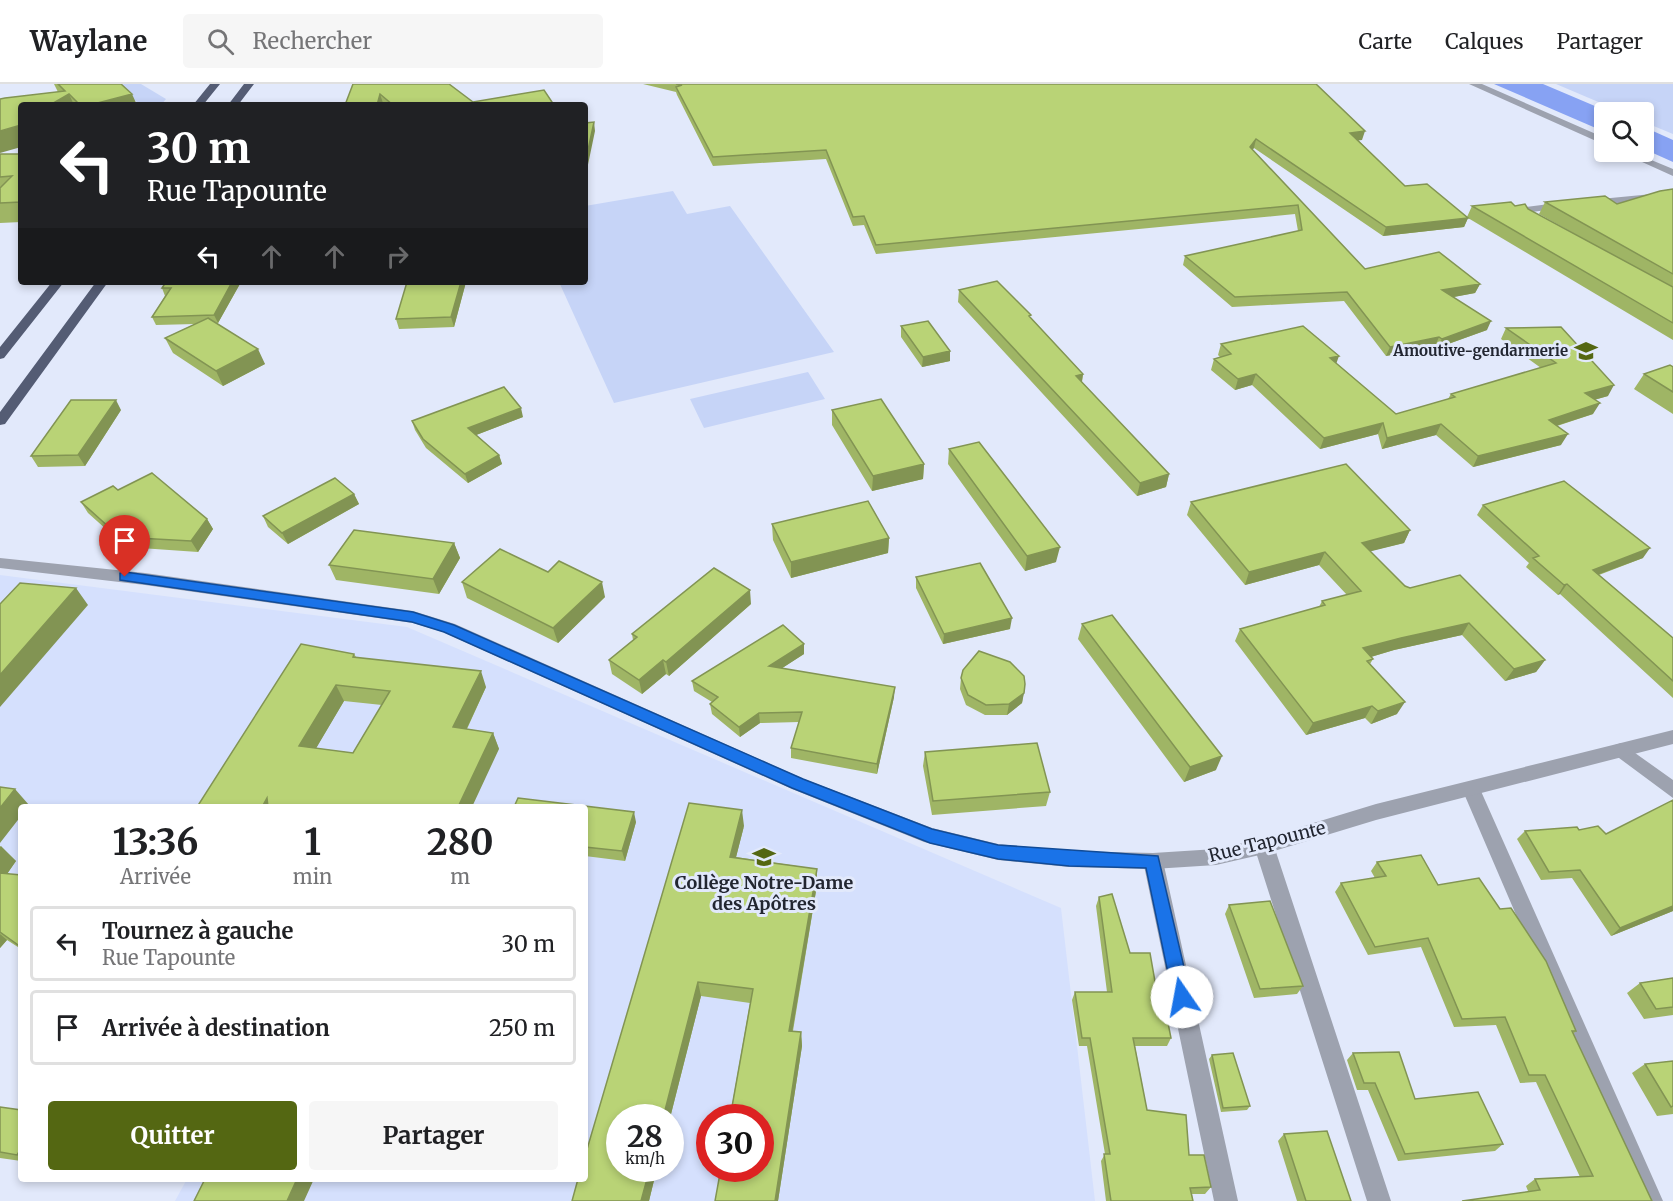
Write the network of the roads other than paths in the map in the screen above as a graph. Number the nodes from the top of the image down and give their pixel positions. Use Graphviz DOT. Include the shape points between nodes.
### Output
graph roads {
  1 [pos="215,84"];
  2 [pos="249,84"];
  3 [pos="1474,84"];
  4 [pos="200,102"];
  5 [pos="235,102"];
  6 [pos="1594,137"];
  7 [pos="1648,162"];
  8 [pos="1673,173"];
  9 [pos="1673,195"];
  10 [pos="1549,228"];
  11 [pos="56,285"];
  12 [pos="100,285"];
  13 [pos="0,355"];
  14 [pos="0,421"];
  15 [pos="0,563"];
  16 [pos="1673,737"];
  17 [pos="1621,750"];
  18 [pos="1471,789"];
  19 [pos="1673,790"];
  20 [pos="1264,846"];
  21 [pos="1153,861"];
  22 [pos="1226,1201"];
  23 [pos="1378,1201"];
  24 [pos="1651,1201"];
  1 -- 4 [label="highway"];
  2 -- 5 [label="highway"];
  3 -- 6 [label="street"];
  7 -- 8 [label="street"];
  9 -- 10 [label="street" via="1526,210 1528,216"];
  11 -- 13 [label="highway"];
  12 -- 14 [label="highway"];
  15 -- 21 [label="street, Rue Tapounte" via="413,617 449,628 798,784 930,836 998,852"];
  16 -- 17 [label="street, Rue Tapounte"];
  17 -- 18 [label="street, Rue Tapounte"];
  17 -- 19 [label="street"];
  18 -- 20 [label="street, Rue Tapounte" via="1376,812"];
  18 -- 24 [label="street"];
  20 -- 21 [label="street, Rue Tapounte" via="1216,857"];
  20 -- 23 [label="street"];
  21 -- 22 [label="street"];
}
